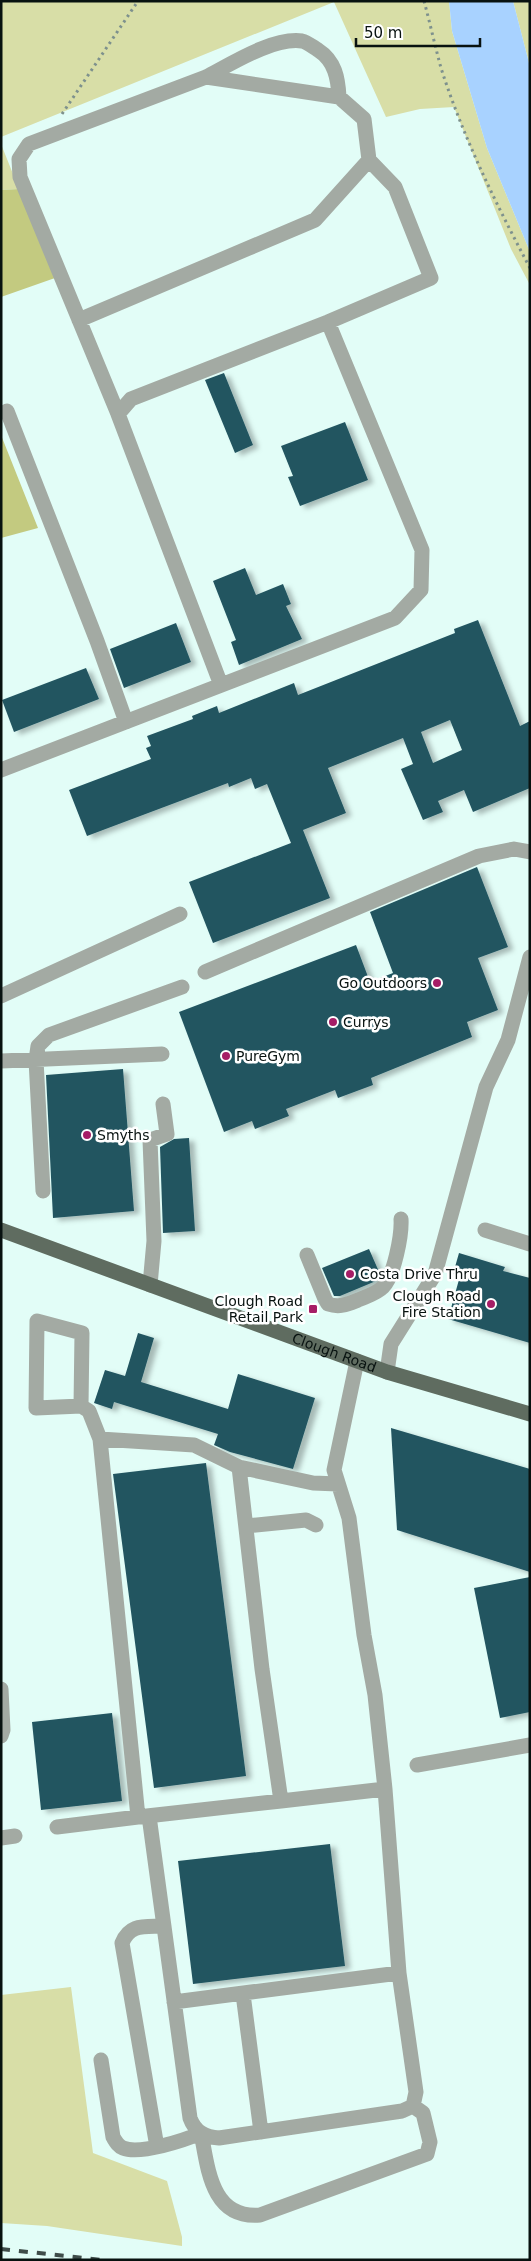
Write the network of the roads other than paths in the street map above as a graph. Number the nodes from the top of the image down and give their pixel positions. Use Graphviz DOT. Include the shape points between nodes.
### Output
graph roads {
  1 [pos="206,77"];
  2 [pos="339,97"];
  3 [pos="369,160"];
  4 [pos="79,320"];
  5 [pos="328,322"];
  6 [pos="7,411"];
  7 [pos="118,414"];
  8 [pos="221,686"];
  9 [pos="126,722"];
  10 [pos="1,770"];
  11 [pos="530,852"];
  12 [pos="180,914"];
  13 [pos="530,957"];
  14 [pos="205,972"];
  15 [pos="182,987"];
  16 [pos="1,996"];
  17 [pos="162,1054"];
  18 [pos="36,1060"];
  19 [pos="1,1061"];
  20 [pos="163,1104"];
  21 [pos="43,1192"];
  22 [pos="401,1219"];
  23 [pos="1,1230"];
  24 [pos="485,1230"];
  25 [pos="530,1244"];
  26 [pos="307,1255"];
  27 [pos="150,1285"];
  28 [pos="357,1361"];
  29 [pos="387,1372"];
  30 [pos="81,1406"];
  31 [pos="530,1414"];
  32 [pos="100,1439"];
  33 [pos="239,1467"];
  34 [pos="338,1484"];
  35 [pos="316,1525"];
  36 [pos="246,1526"];
  37 [pos="1,1689"];
  38 [pos="1,1736"];
  39 [pos="530,1745"];
  40 [pos="417,1765"];
  41 [pos="385,1790"];
  42 [pos="281,1801"];
  43 [pos="143,1816"];
  44 [pos="58,1827"];
  45 [pos="164,1926"];
  46 [pos="399,1973"];
  47 [pos="243,1994"];
  48 [pos="174,2002"];
  49 [pos="101,2060"];
  50 [pos="413,2106"];
  51 [pos="260,2132"];
  52 [pos="201,2133"];
  53 [pos="157,2147"];
  1 -- 2 [label="street"];
  1 -- 2 [label="street" via="284,41 304,41 323,53 338,75"];
  1 -- 4 [label="street" via="29,144 19,159 20,177"];
  2 -- 3 [label="street" via="364,119"];
  3 -- 4 [label="street" via="315,220"];
  3 -- 5 [label="street" via="395,187 431,278"];
  4 -- 7 [label="street"];
  5 -- 7 [label="street" via="131,399"];
  5 -- 8 [label="street" via="422,550 421,590 395,618"];
  6 -- 9 [label="street"];
  7 -- 8 [label="street"];
  8 -- 9 [label="street"];
  9 -- 10 [label="street"];
  11 -- 14 [label="street" via="514,848 478,856"];
  12 -- 16 [label="street"];
  13 -- 29 [label="street" via="508,1040 486,1088 435,1274 391,1344"];
  15 -- 18 [label="street" via="49,1035 38,1046"];
  17 -- 18 [label="street"];
  18 -- 19 [label="street"];
  18 -- 21 [label="street"];
  20 -- 27 [label="street" via="167,1134 150,1140 154,1241"];
  22 -- 26 [label="street" via="390,1276 374,1294 342,1306 328,1304"];
  23 -- 27 [label="main road, Clough Road"];
  24 -- 25 [label="street"];
  27 -- 28 [label="main road, Clough Road"];
  28 -- 29 [label="main road, Clough Road"];
  28 -- 34 [label="street" via="334,1470"];
  29 -- 31 [label="main road, Clough Road"];
  30 -- 30 [label="street" via="36,1408 37,1321 82,1333"];
  30 -- 32 [label="street" via="89,1411"];
  32 -- 33 [label="street" via="194,1445"];
  32 -- 43 [label="street"];
  33 -- 34 [label="street" via="313,1483"];
  33 -- 36 [label="street"];
  34 -- 41 [label="street" via="349,1518"];
  35 -- 36 [label="street" via="306,1520"];
  36 -- 42 [label="street"];
  37 -- 38 [label="street" via="4,1730"];
  39 -- 40 [label="street"];
  41 -- 42 [label="street"];
  41 -- 46 [label="street"];
  42 -- 43 [label="street"];
  43 -- 44 [label="street"];
  43 -- 45 [label="street"];
  45 -- 48 [label="street"];
  45 -- 53 [label="street" via="131,1929 122,1943"];
  46 -- 47 [label="street"];
  46 -- 50 [label="street" via="416,2092"];
  47 -- 48 [label="street"];
  47 -- 51 [label="street"];
  48 -- 52 [label="street" via="190,2118"];
  49 -- 53 [label="street" via="113,2137 117,2144 132,2150"];
  50 -- 51 [label="street" via="402,2111"];
  50 -- 52 [label="street" via="423,2113 430,2142 427,2154 260,2215 251,2216 233,2210 218,2197 212,2186"];
  51 -- 52 [label="street" via="219,2138"];
  52 -- 53 [label="street" via="182,2142"];
}
